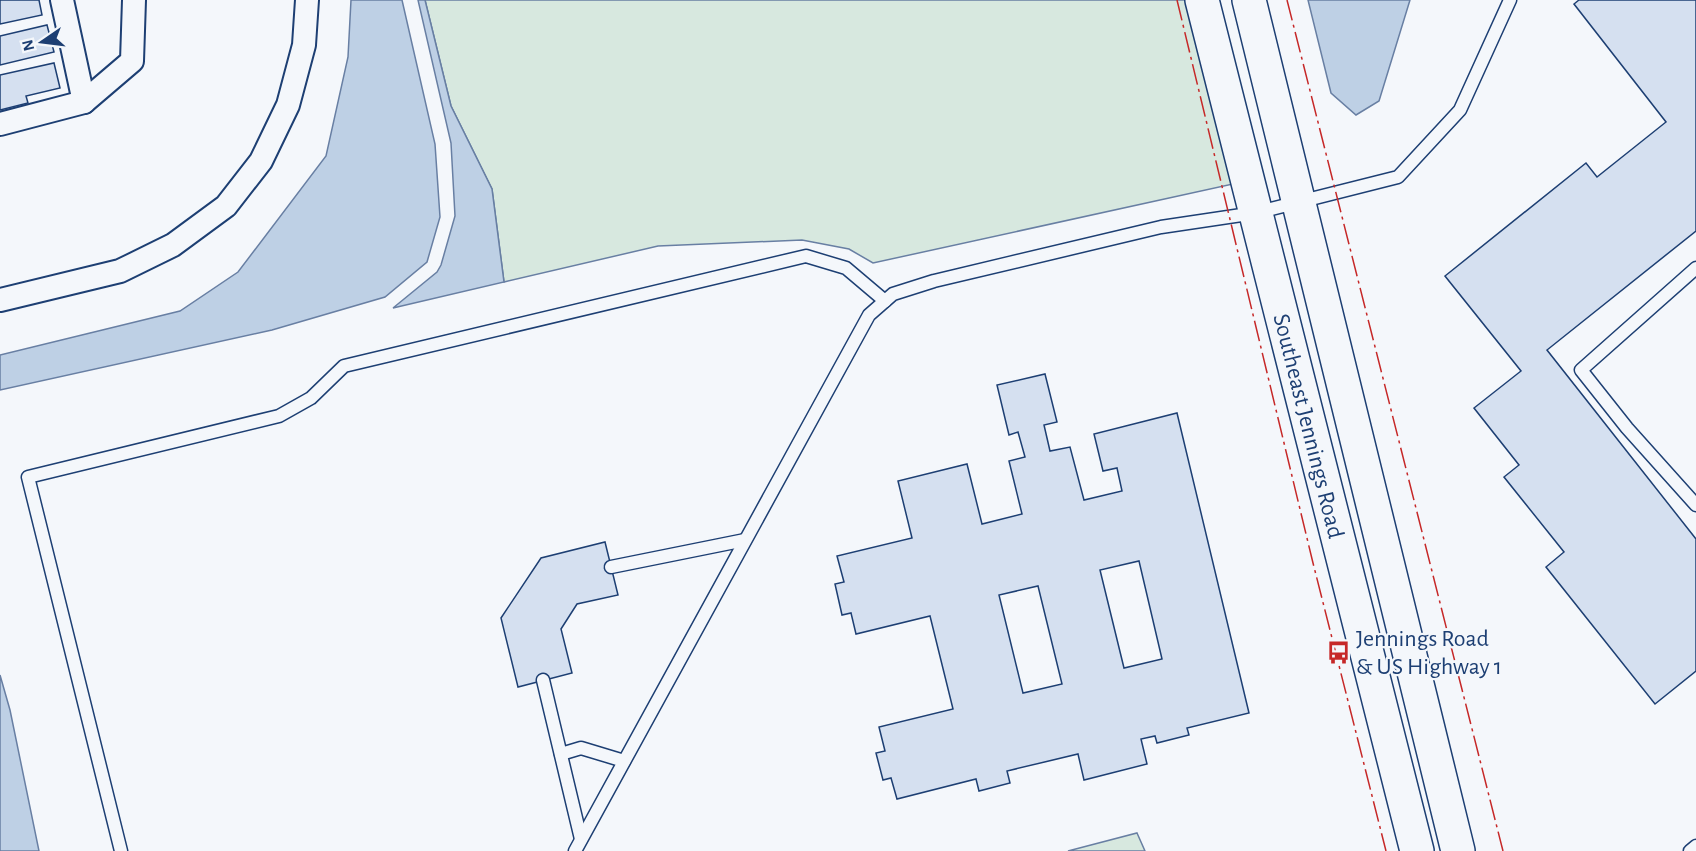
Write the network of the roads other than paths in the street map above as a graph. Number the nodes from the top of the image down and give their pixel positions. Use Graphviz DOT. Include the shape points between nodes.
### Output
graph roads {
  1 [pos="62,0"];
  2 [pos="134,0"];
  3 [pos="307,0"];
  4 [pos="1202,0"];
  5 [pos="1249,0"];
  6 [pos="1509,0"];
  7 [pos="84,102"];
  8 [pos="0,124"];
  9 [pos="1299,202"];
  10 [pos="1255,213"];
  11 [pos="1696,268"];
  12 [pos="0,300"];
  13 [pos="885,301"];
  14 [pos="1696,505"];
  15 [pos="745,540"];
  16 [pos="611,567"];
  17 [pos="543,680"];
  18 [pos="561,754"];
  19 [pos="624,760"];
  20 [pos="581,839"];
  21 [pos="1696,846"];
  22 [pos="121,851"];
  23 [pos="574,851"];
  24 [pos="1418,851"];
  25 [pos="1458,851"];
  26 [pos="1690,851"];
  1 -- 7 [label="street"];
  2 -- 7 [label="street" via="132,61"];
  3 -- 12 [label="street" via="304,45 288,105 261,162 226,206 173,245 120,271"];
  4 -- 10 [label="street, Southeast Jennings Road"];
  5 -- 9 [label="street, Southeast Jennings Road"];
  6 -- 9 [label="lane" via="1460,110 1398,177"];
  7 -- 8 [label="street"];
  9 -- 10 [label="lane"];
  9 -- 25 [label="street, Southeast Jennings Road"];
  10 -- 13 [label="lane" via="1161,227 934,282 893,294"];
  10 -- 24 [label="street, Southeast Jennings Road"];
  11 -- 14 [label="lane" via="1581,370"];
  13 -- 15 [label="lane" via="869,315"];
  13 -- 22 [label="lane" via="846,268 806,256 344,366 311,398 279,416 28,477"];
  15 -- 16 [label="lane"];
  15 -- 19 [label="lane"];
  17 -- 18 [label="lane"];
  18 -- 19 [label="lane" via="581,748"];
  18 -- 20 [label="lane"];
  19 -- 20 [label="lane"];
  20 -- 23 [label="lane"];
  21 -- 26 [label="lane"];
}
